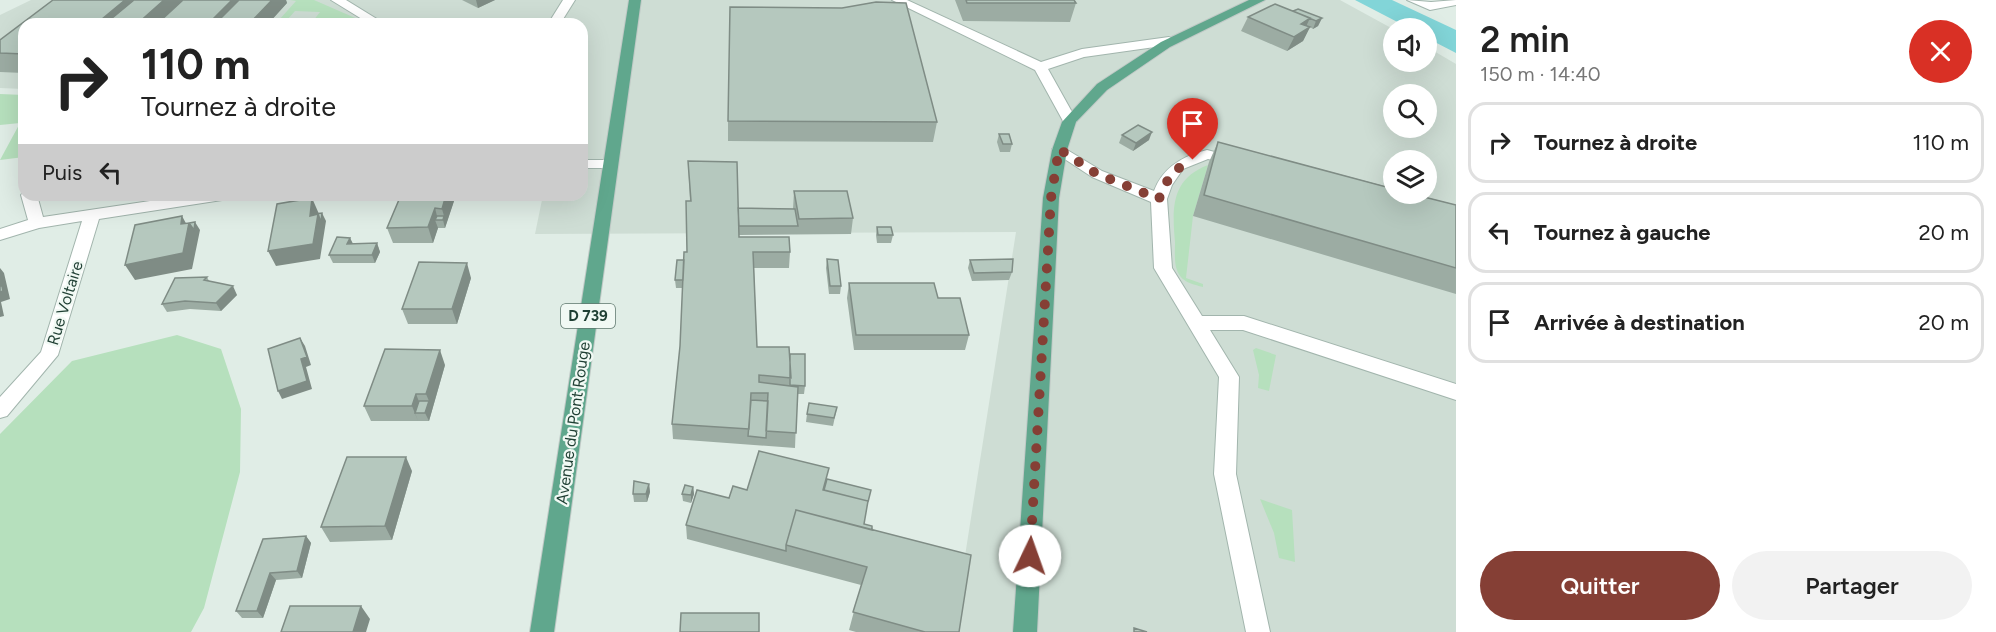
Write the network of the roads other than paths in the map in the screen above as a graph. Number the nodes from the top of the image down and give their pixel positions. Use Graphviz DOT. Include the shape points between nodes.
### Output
graph roads {
  1 [pos="337,0"];
  2 [pos="569,0"];
  3 [pos="635,0"];
  4 [pos="898,0"];
  5 [pos="1259,0"];
  6 [pos="1413,0"];
  7 [pos="1456,1"];
  8 [pos="369,18"];
  9 [pos="558,18"];
  10 [pos="1169,41"];
  11 [pos="1040,67"];
  12 [pos="1070,121"];
  13 [pos="1059,149"];
  14 [pos="588,164"];
  15 [pos="610,164"];
  16 [pos="1252,166"];
  17 [pos="1159,199"];
  18 [pos="31,201"];
  19 [pos="181,201"];
  20 [pos="92,214"];
  21 [pos="37,223"];
  22 [pos="0,235"];
  23 [pos="1198,323"];
  24 [pos="1456,392"];
  25 [pos="0,410"];
  26 [pos="542,632"];
  27 [pos="1025,632"];
  28 [pos="1258,632"];
  1 -- 8 [label="street"];
  2 -- 9 [label="street"];
  3 -- 15 [label="main road, Avenue du Pont Rouge / D 739"];
  4 -- 11 [label="street"];
  5 -- 10 [label="main road"];
  6 -- 7 [label="street" via="1430,6"];
  10 -- 11 [label="street" via="1082,53"];
  10 -- 12 [label="main road" via="1096,92"];
  11 -- 12 [label="street"];
  12 -- 13 [label="main road"];
  13 -- 17 [label="street" via="1097,174"];
  13 -- 27 [label="main road" via="1051,198"];
  14 -- 15 [label="street"];
  15 -- 26 [label="main road, Avenue du Pont Rouge / D 739"];
  16 -- 17 [label="street" via="1207,154 1178,166 1164,184"];
  17 -- 23 [label="street" via="1163,268"];
  18 -- 21 [label="street"];
  19 -- 20 [label="street"];
  20 -- 21 [label="street"];
  20 -- 25 [label="street, Rue Voltaire" via="49,355"];
  21 -- 22 [label="street"];
  23 -- 24 [label="street" via="1244,323"];
  23 -- 28 [label="street" via="1229,376 1225,474"];
}
